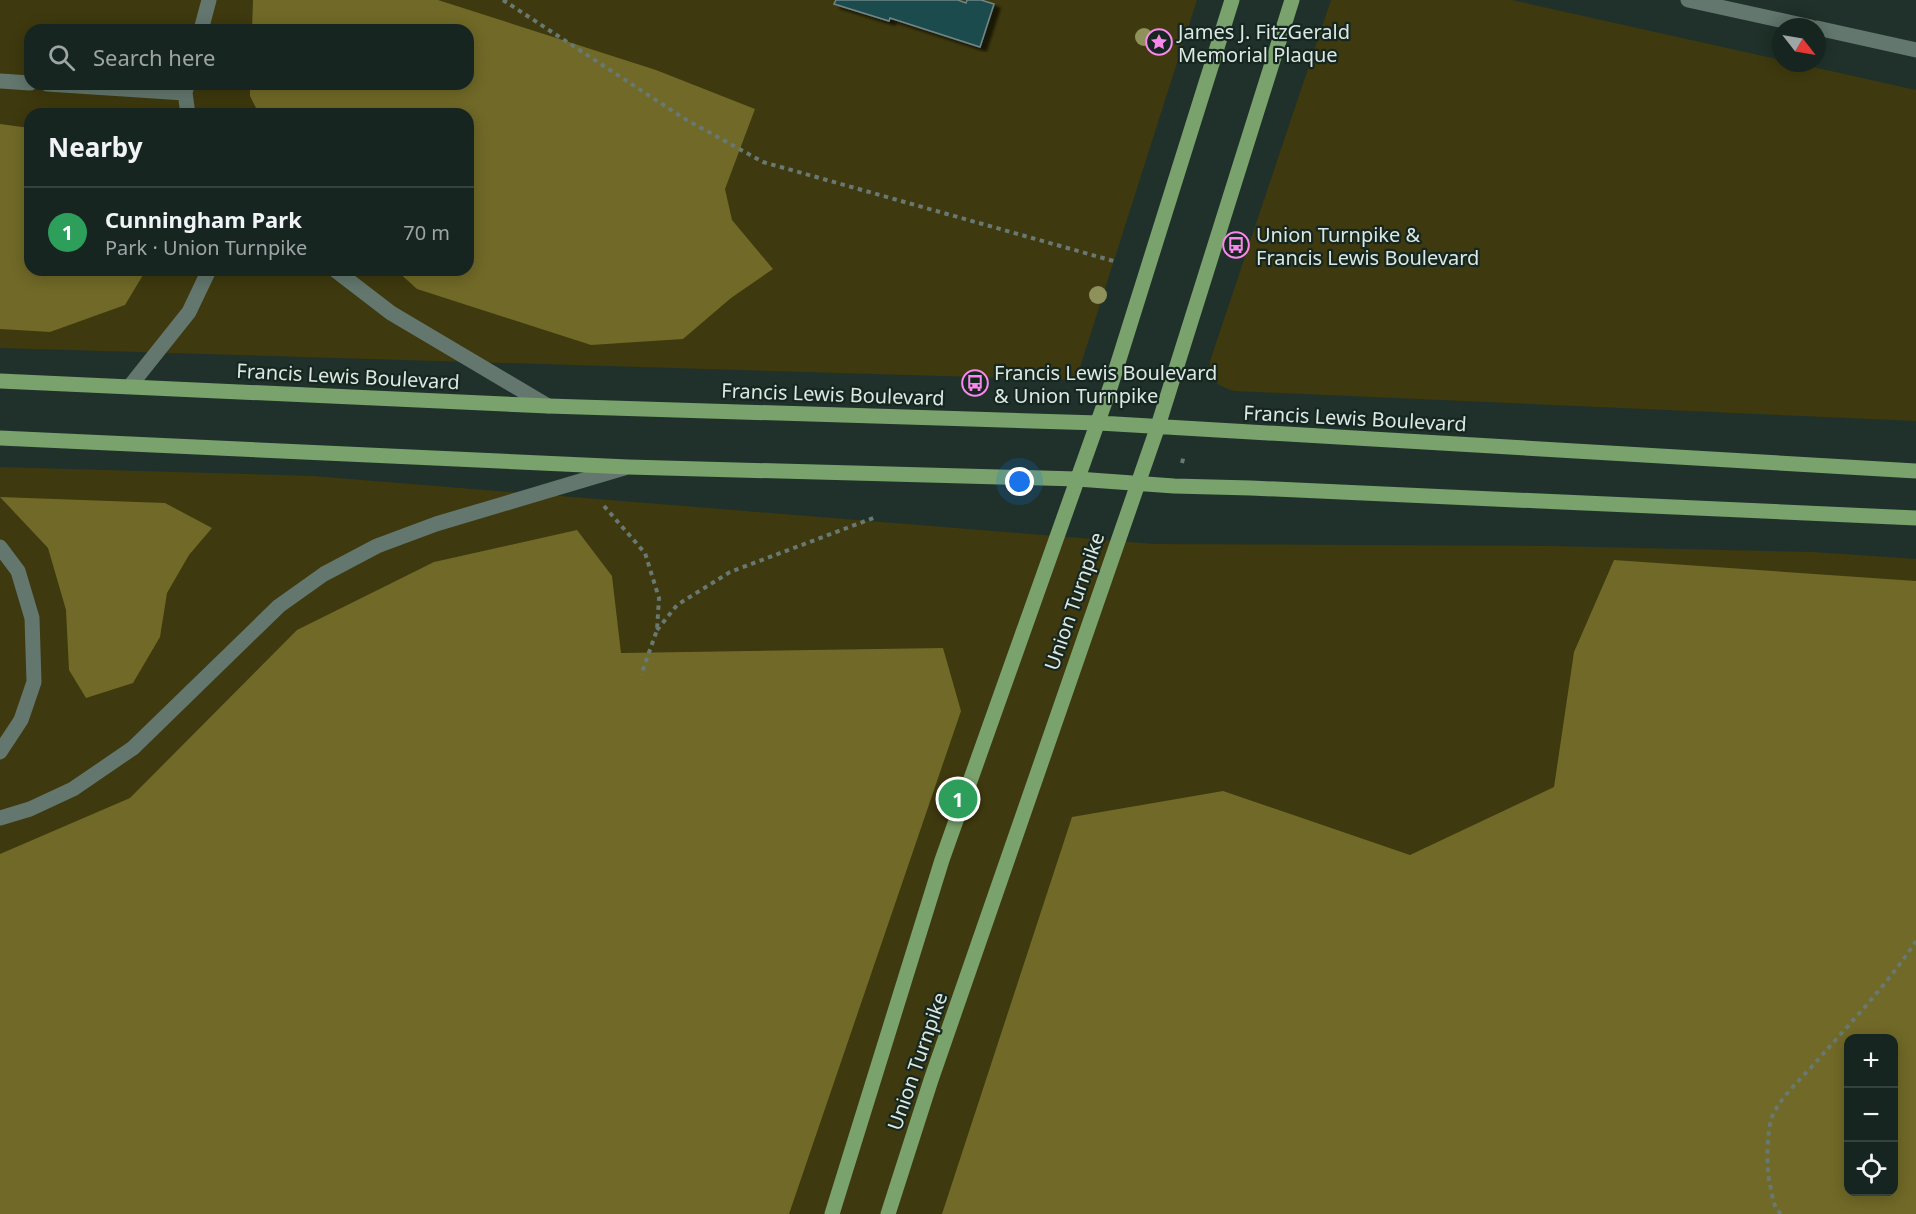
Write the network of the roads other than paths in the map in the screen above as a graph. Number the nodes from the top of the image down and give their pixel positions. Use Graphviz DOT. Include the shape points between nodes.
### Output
graph roads {
  1 [pos="208,0"];
  2 [pos="1232,0"];
  3 [pos="1292,0"];
  4 [pos="1688,0"];
  5 [pos="1772,18"];
  6 [pos="202,24"];
  7 [pos="1826,30"];
  8 [pos="1916,50"];
  9 [pos="0,81"];
  10 [pos="24,83"];
  11 [pos="186,90"];
  12 [pos="187,90"];
  13 [pos="188,108"];
  14 [pos="197,108"];
  15 [pos="205,276"];
  16 [pos="343,276"];
  17 [pos="0,381"];
  18 [pos="130,386"];
  19 [pos="548,406"];
  20 [pos="1099,423"];
  21 [pos="1158,426"];
  22 [pos="0,438"];
  23 [pos="628,467"];
  24 [pos="1916,471"];
  25 [pos="1077,479"];
  26 [pos="1139,482"];
  27 [pos="1916,518"];
  28 [pos="0,547"];
  29 [pos="0,752"];
  30 [pos="0,818"];
  31 [pos="832,1214"];
  32 [pos="888,1214"];
  1 -- 6 [label="street"];
  2 -- 20 [label="main road, Union Turnpike"];
  3 -- 21 [label="main road, Union Turnpike"];
  4 -- 5 [label="street"];
  7 -- 8 [label="street"];
  9 -- 10 [label="street"];
  11 -- 13 [label="street"];
  12 -- 14 [label="street"];
  15 -- 18 [label="street" via="189,312"];
  16 -- 19 [label="street" via="391,313"];
  17 -- 18 [label="main road, Francis Lewis Boulevard"];
  18 -- 19 [label="main road, Francis Lewis Boulevard"];
  19 -- 20 [label="main road, Francis Lewis Boulevard"];
  20 -- 21 [label="main road, Francis Lewis Boulevard"];
  20 -- 25 [label="main road, Union Turnpike"];
  21 -- 24 [label="main road, Francis Lewis Boulevard"];
  21 -- 26 [label="main road, Union Turnpike"];
  22 -- 23 [label="main road"];
  23 -- 25 [label="main road"];
  23 -- 30 [label="street" via="436,524 377,546 324,574 279,606 133,748 72,789"];
  25 -- 26 [label="main road"];
  25 -- 31 [label="main road, Union Turnpike" via="942,860"];
  26 -- 27 [label="main road"];
  26 -- 32 [label="main road, Union Turnpike"];
  28 -- 29 [label="street" via="18,571 32,618 34,682 21,720"];
}
